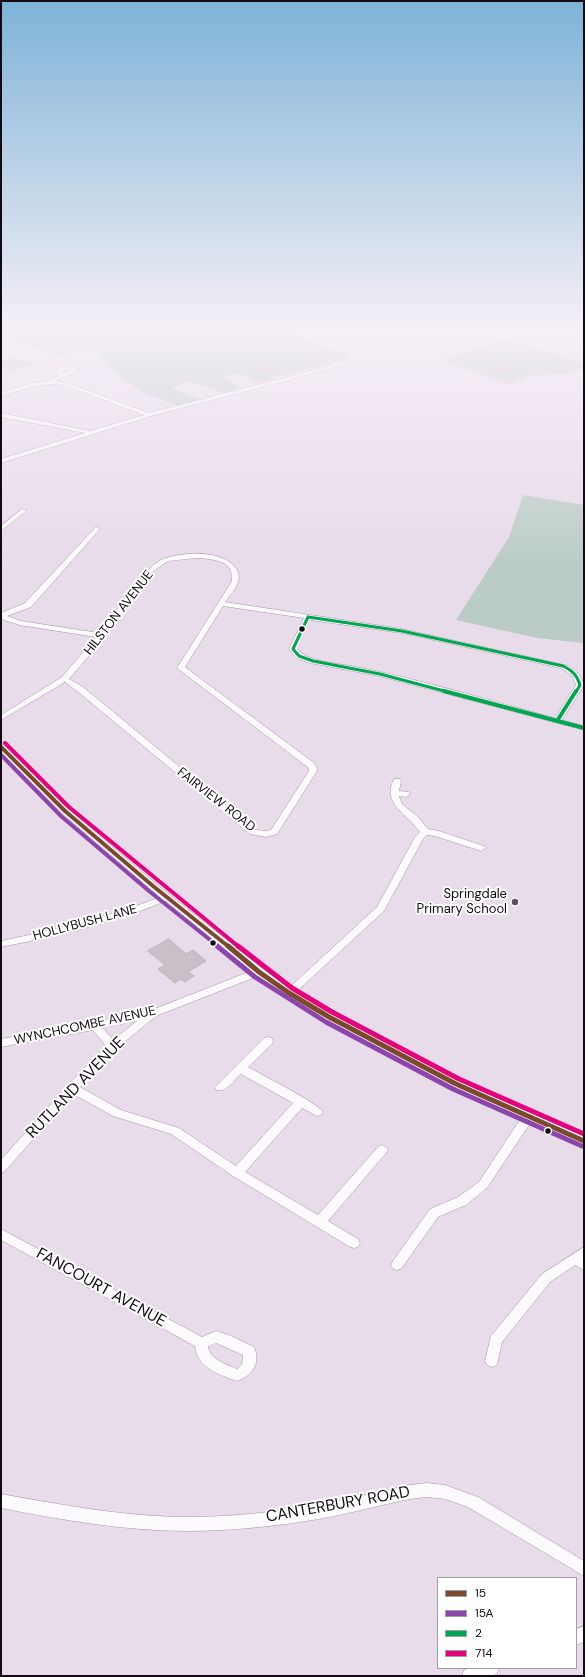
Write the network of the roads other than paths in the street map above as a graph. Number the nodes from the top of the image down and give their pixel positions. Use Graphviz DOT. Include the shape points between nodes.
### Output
graph roads {
  1 [pos="128,407"];
  2 [pos="179,407"];
  3 [pos="1,415"];
  4 [pos="149,415"];
  5 [pos="92,433"];
  6 [pos="1,461"];
  7 [pos="24,510"];
  8 [pos="1,529"];
  9 [pos="97,529"];
  10 [pos="222,604"];
  11 [pos="1,616"];
  12 [pos="308,617"];
  13 [pos="101,636"];
  14 [pos="181,665"];
  15 [pos="65,679"];
  16 [pos="1,718"];
  17 [pos="557,721"];
  18 [pos="584,728"];
  19 [pos="1,747"];
  20 [pos="396,781"];
  21 [pos="394,793"];
  22 [pos="406,794"];
  23 [pos="425,832"];
  24 [pos="481,848"];
  25 [pos="168,897"];
  26 [pos="1,944"];
  27 [pos="259,972"];
  28 [pos="289,993"];
  29 [pos="154,1013"];
  30 [pos="95,1026"];
  31 [pos="268,1041"];
  32 [pos="1,1043"];
  33 [pos="112,1046"];
  34 [pos="240,1068"];
  35 [pos="220,1087"];
  36 [pos="72,1088"];
  37 [pos="301,1102"];
  38 [pos="317,1112"];
  39 [pos="528,1117"];
  40 [pos="584,1141"];
  41 [pos="382,1150"];
  42 [pos="1,1168"];
  43 [pos="237,1173"];
  44 [pos="320,1222"];
  45 [pos="1,1234"];
  46 [pos="354,1242"];
  47 [pos="581,1258"];
  48 [pos="397,1265"];
  49 [pos="201,1343"];
  50 [pos="492,1361"];
  51 [pos="1,1501"];
  52 [pos="584,1569"];
  53 [pos="489,1669"];
  54 [pos="470,1676"];
  1 -- 4 [label="street"];
  2 -- 4 [label="street"];
  3 -- 5 [label="street"];
  4 -- 5 [label="street"];
  5 -- 6 [label="street"];
  7 -- 8 [label="street"];
  9 -- 11 [label="street" via="28,605"];
  10 -- 12 [label="street"];
  10 -- 13 [label="street, HILSTON AVENUE" via="237,576 233,567 211,557 173,558 150,571"];
  10 -- 14 [label="street, HILSTON AVENUE"];
  11 -- 13 [label="street" via="19,622"];
  12 -- 17 [label="street" via="293,645 299,656 305,659 380,674"];
  12 -- 17 [label="street" via="402,631 563,666 576,674 580,679 580,685"];
  13 -- 15 [label="street, HILSTON AVENUE"];
  14 -- 15 [label="street, FAIRVIEW ROAD" via="182,670 313,768 274,832 253,832"];
  15 -- 16 [label="street, HILSTON AVENUE"];
  17 -- 18 [label="street"];
  19 -- 25 [label="street" via="65,810"];
  20 -- 21 [label="street"];
  21 -- 22 [label="street"];
  21 -- 23 [label="street" via="398,805 414,818"];
  23 -- 24 [label="street" via="436,833"];
  23 -- 28 [label="street" via="419,837 381,909"];
  25 -- 26 [label="street, HOLLYBUSH LANE" via="78,926"];
  25 -- 27 [label="street"];
  27 -- 28 [label="street"];
  27 -- 29 [label="street, WYNCHCOMBE AVENUE"];
  28 -- 39 [label="street" via="456,1084"];
  29 -- 30 [label="street, WYNCHCOMBE AVENUE"];
  29 -- 33 [label="street, RUTLAND AVENUE"];
  30 -- 32 [label="street, WYNCHCOMBE AVENUE"];
  30 -- 33 [label="street"];
  31 -- 34 [label="street"];
  33 -- 36 [label="street, RUTLAND AVENUE"];
  34 -- 35 [label="street"];
  34 -- 37 [label="street"];
  36 -- 42 [label="street, RUTLAND AVENUE"];
  36 -- 43 [label="street" via="117,1113 175,1131"];
  37 -- 38 [label="street"];
  37 -- 43 [label="street"];
  39 -- 40 [label="street"];
  39 -- 48 [label="street" via="483,1185 462,1201 434,1213"];
  41 -- 44 [label="street"];
  43 -- 44 [label="street"];
  44 -- 46 [label="street"];
  45 -- 49 [label="street, FANCOURT AVENUE"];
  47 -- 50 [label="street" via="546,1278 496,1340"];
  51 -- 52 [label="street, CANTERBURY ROAD" via="127,1521 188,1524 306,1514 410,1492 445,1492 473,1502"];
  53 -- 54 [label="street"];
}
